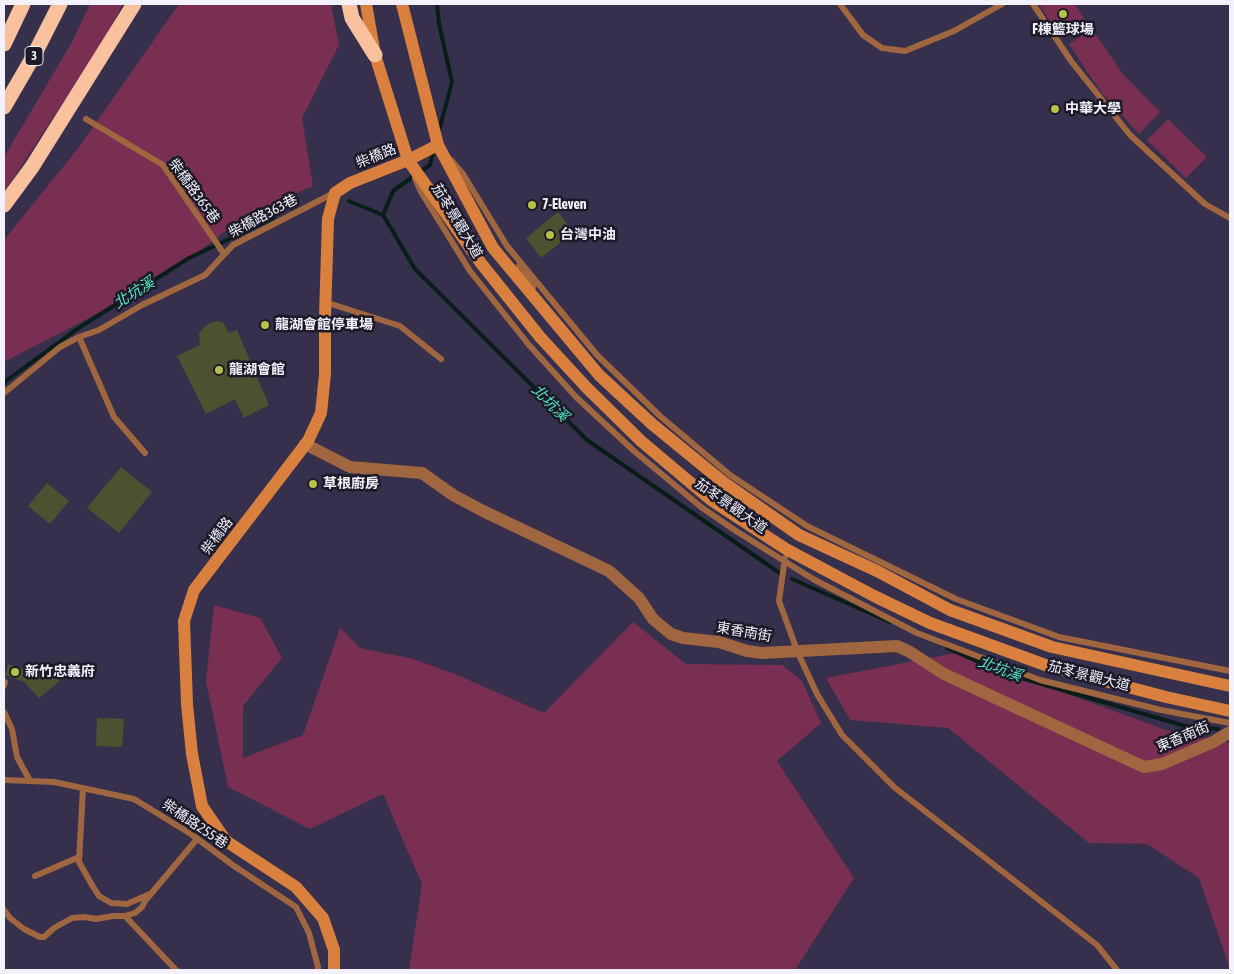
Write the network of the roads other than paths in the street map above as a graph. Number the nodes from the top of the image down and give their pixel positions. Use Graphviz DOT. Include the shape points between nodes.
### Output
graph roads {
  1 [pos="23,4"];
  2 [pos="60,4"];
  3 [pos="134,4"];
  4 [pos="349,4"];
  5 [pos="366,4"];
  6 [pos="402,4"];
  7 [pos="840,4"];
  8 [pos="1002,4"];
  9 [pos="1033,4"];
  10 [pos="4,44"];
  11 [pos="375,55"];
  12 [pos="4,106"];
  13 [pos="86,118"];
  14 [pos="438,145"];
  15 [pos="408,160"];
  16 [pos="335,193"];
  17 [pos="4,205"];
  18 [pos="1230,218"];
  19 [pos="507,246"];
  20 [pos="224,254"];
  21 [pos="325,302"];
  22 [pos="557,327"];
  23 [pos="79,337"];
  24 [pos="441,359"];
  25 [pos="4,393"];
  26 [pos="629,429"];
  27 [pos="305,444"];
  28 [pos="145,454"];
  29 [pos="670,481"];
  30 [pos="803,530"];
  31 [pos="785,555"];
  32 [pos="956,599"];
  33 [pos="992,625"];
  34 [pos="798,653"];
  35 [pos="1172,666"];
  36 [pos="1230,671"];
  37 [pos="1230,686"];
  38 [pos="1230,711"];
  39 [pos="4,712"];
  40 [pos="1230,723"];
  41 [pos="1230,732"];
  42 [pos="4,780"];
  43 [pos="30,781"];
  44 [pos="83,788"];
  45 [pos="197,839"];
  46 [pos="80,857"];
  47 [pos="35,876"];
  48 [pos="152,893"];
  49 [pos="4,910"];
  50 [pos="125,916"];
  51 [pos="176,970"];
  52 [pos="318,970"];
  53 [pos="334,970"];
  54 [pos="1117,970"];
  1 -- 10 [label="highway, 3"];
  2 -- 12 [label="highway, 3"];
  3 -- 17 [label="highway"];
  4 -- 11 [label="highway" via="352,18"];
  5 -- 11 [label="street, 茄苳景觀大道"];
  6 -- 14 [label="street, 茄苳景觀大道"];
  7 -- 8 [label="lane" via="863,35 882,48 905,51 954,31"];
  9 -- 18 [label="lane" via="1071,62 1130,135 1205,204"];
  11 -- 15 [label="street, 茄苳景觀大道"];
  13 -- 20 [label="lane, 柴橋路365巷" via="164,165"];
  14 -- 15 [label="street, 柴橋路"];
  14 -- 19 [label="lane, 茄苳景觀大道" via="464,174"];
  14 -- 22 [label="street, 茄苳景觀大道" via="493,248"];
  15 -- 16 [label="street, 柴橋路" via="350,183"];
  15 -- 26 [label="street, 茄苳景觀大道" via="480,262 540,337"];
  15 -- 29 [label="lane, 茄苳景觀大道" via="421,192 470,271 529,345 576,397"];
  16 -- 20 [label="lane, 柴橋路363巷" via="233,245"];
  16 -- 21 [label="street, 柴橋路" via="328,219"];
  19 -- 22 [label="lane"];
  19 -- 30 [label="lane, 茄苳景觀大道" via="597,355 660,416"];
  20 -- 23 [label="lane, 柴橋路363巷" via="205,275 99,330"];
  21 -- 24 [label="lane" via="400,326"];
  21 -- 27 [label="street, 柴橋路" via="325,374 321,413"];
  22 -- 30 [label="street, 茄苳景觀大道" via="599,375 652,424 723,482"];
  23 -- 25 [label="lane, 柴橋路363巷" via="60,347"];
  23 -- 28 [label="lane" via="114,416"];
  26 -- 29 [label="lane"];
  26 -- 31 [label="street, 茄苳景觀大道" via="711,500"];
  27 -- 34 [label="street, 東香南街" via="350,467 422,473 483,511 609,571 639,598 653,619 670,634 719,642 748,651"];
  27 -- 53 [label="street, 柴橋路" via="194,590 184,621 187,704 202,806 226,841 296,888 323,918 334,950"];
  29 -- 31 [label="lane, 茄苳景觀大道" via="701,507"];
  30 -- 32 [label="lane, 茄苳景觀大道"];
  30 -- 33 [label="street, 茄苳景觀大道" via="950,610"];
  31 -- 34 [label="lane" via="779,601"];
  31 -- 38 [label="street, 茄苳景觀大道" via="930,623 1048,666"];
  31 -- 40 [label="lane, 茄苳景觀大道" via="813,579 917,633 1040,680 1161,710"];
  32 -- 33 [label="lane"];
  32 -- 35 [label="lane, 茄苳景觀大道" via="1058,637"];
  33 -- 35 [label="street, 茄苳景觀大道" via="1052,647"];
  34 -- 41 [label="street, 東香南街" via="897,646 944,674 1144,767 1162,764"];
  34 -- 54 [label="lane" via="817,694 842,735 894,787 1097,946"];
  35 -- 36 [label="lane"];
  35 -- 37 [label="street"];
  39 -- 43 [label="lane" via="12,729 17,757"];
  42 -- 43 [label="lane, 柴橋路255巷"];
  43 -- 44 [label="lane, 柴橋路255巷"];
  44 -- 45 [label="lane, 柴橋路255巷" via="134,799"];
  44 -- 46 [label="lane"];
  45 -- 48 [label="lane"];
  45 -- 52 [label="lane, 柴橋路255巷" via="296,907 309,933"];
  46 -- 47 [label="lane"];
  46 -- 48 [label="lane" via="79,862 92,885 105,901 127,904"];
  48 -- 50 [label="lane" via="135,913"];
  49 -- 50 [label="lane" via="15,923 40,937 72,918"];
  50 -- 51 [label="lane"];
}
